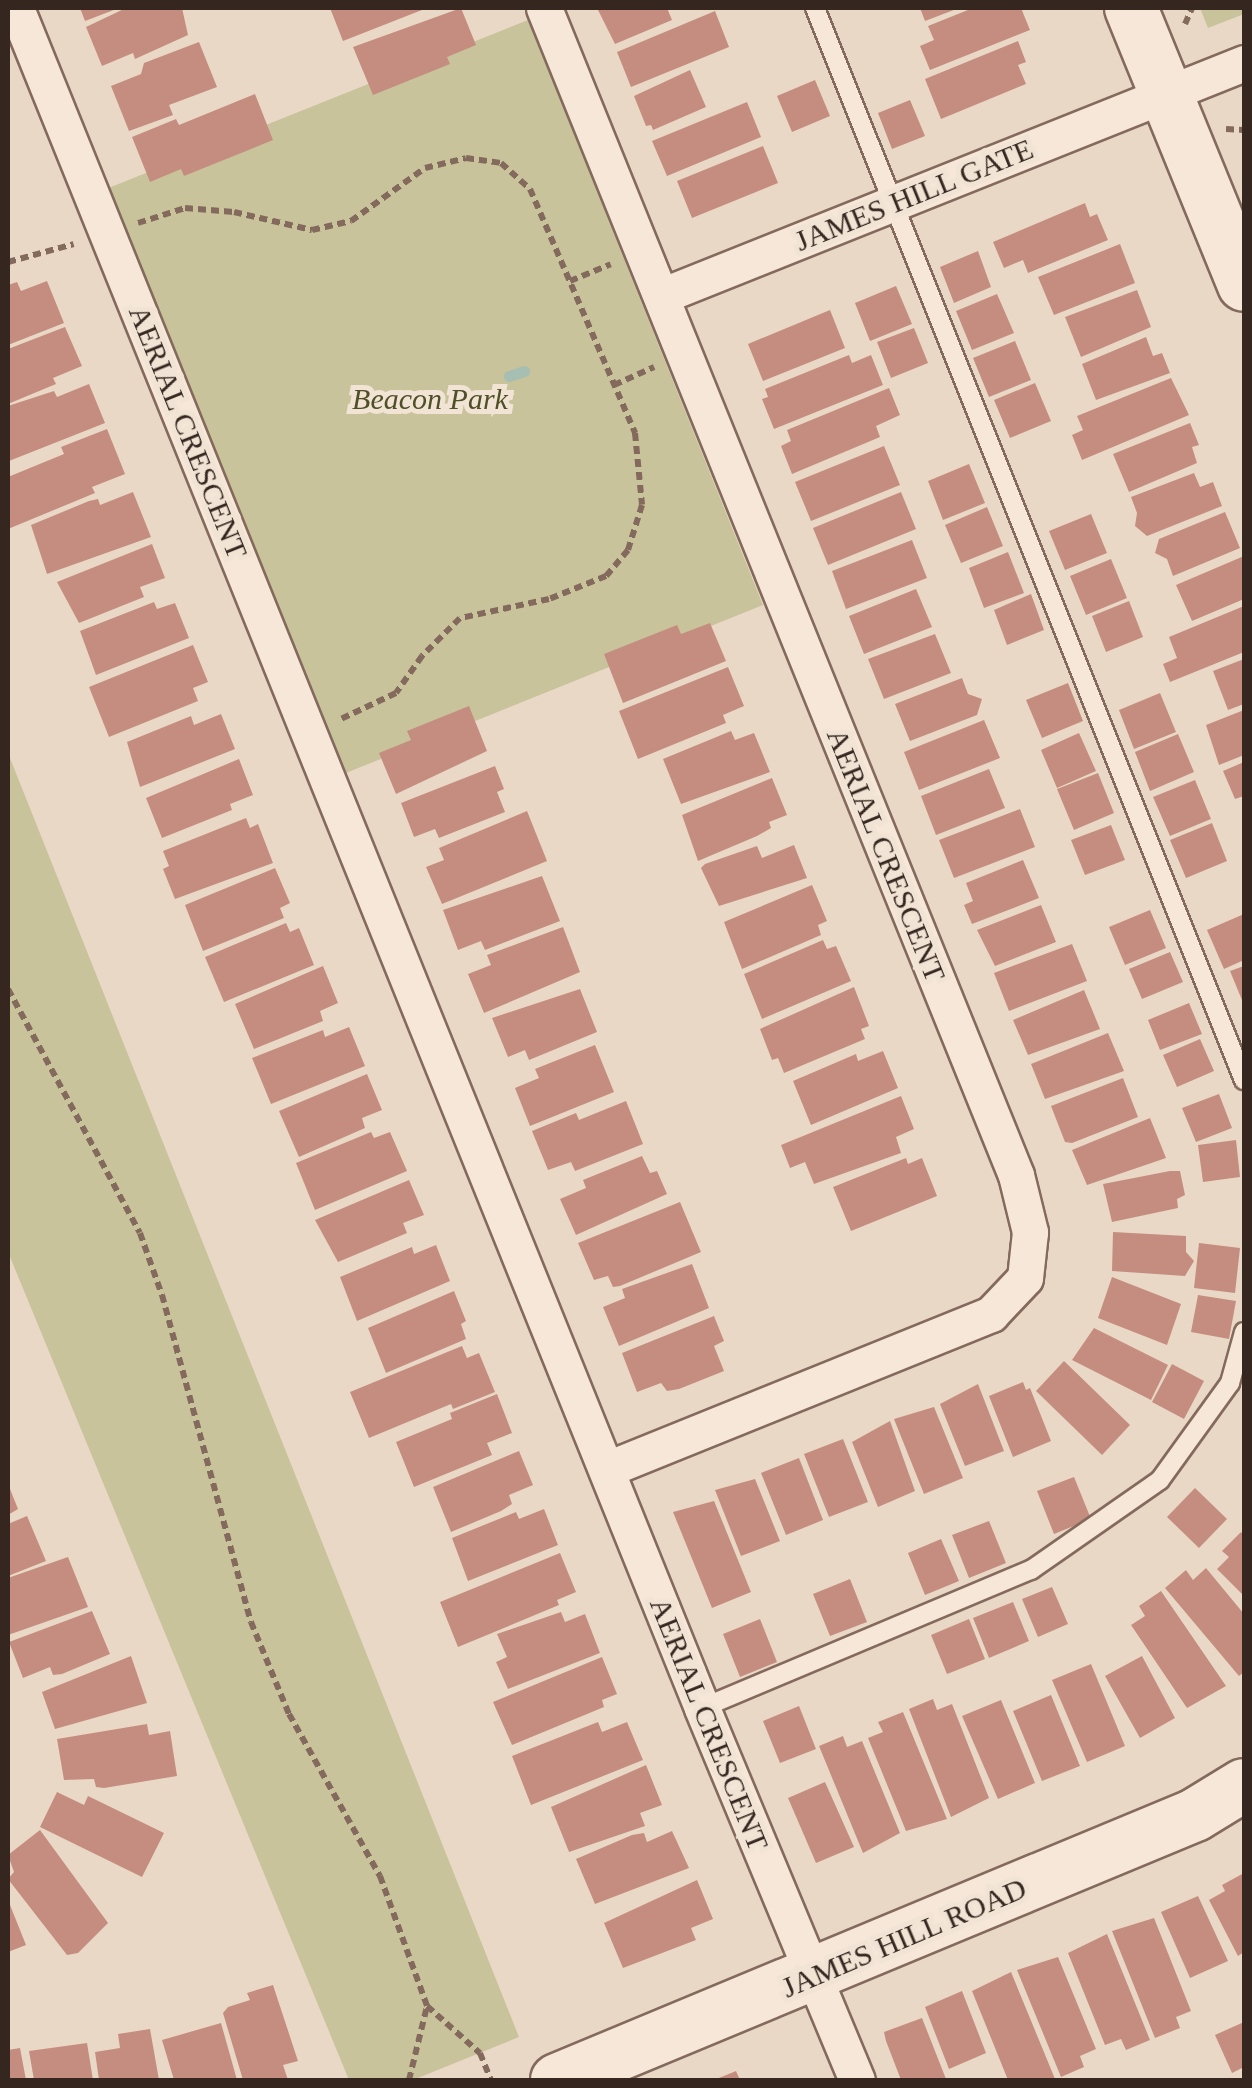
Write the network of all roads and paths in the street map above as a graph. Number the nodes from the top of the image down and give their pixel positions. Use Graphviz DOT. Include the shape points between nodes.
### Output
graph roads {
  1 [pos="16,8"];
  2 [pos="544,8"];
  3 [pos="815,8"];
  4 [pos="1131,8"];
  5 [pos="1244,64"];
  6 [pos="1166,94"];
  7 [pos="894,204"];
  8 [pos="131,225"];
  9 [pos="54,250"];
  10 [pos="8,262"];
  11 [pos="1244,285"];
  12 [pos="662,296"];
  13 [pos="309,734"];
  14 [pos="8,990"];
  15 [pos="1244,1080"];
  16 [pos="1244,1332"];
  17 [pos="608,1469"];
  18 [pos="702,1708"];
  19 [pos="1244,1785"];
  20 [pos="813,1978"];
  21 [pos="428,2006"];
  22 [pos="409,2080"];
  23 [pos="490,2080"];
  24 [pos="558,2080"];
  25 [pos="857,2080"];
  1 -- 13 [label="street, AERIAL CRESCENT"];
  2 -- 12 [label="street, AERIAL CRESCENT"];
  3 -- 7 [label="lane"];
  4 -- 6 [label="street"];
  5 -- 6 [label="street, JAMES HILL GATE"];
  6 -- 7 [label="street, JAMES HILL GATE"];
  6 -- 11 [label="street"];
  7 -- 12 [label="street, JAMES HILL GATE"];
  7 -- 15 [label="lane"];
  8 -- 13 [label="path" via="185,208 312,230 351,221 425,168 466,158 501,163 530,189 635,433 642,505 628,550 606,576 549,599 460,618 396,693"];
  9 -- 10 [label="path"];
  12 -- 17 [label="street, AERIAL CRESCENT" via="1016,1175 1030,1232 1025,1278 991,1314"];
  13 -- 17 [label="street, AERIAL CRESCENT"];
  14 -- 21 [label="path" via="140,1233 251,1622 289,1714 380,1876"];
  16 -- 18 [label="lane" via="1230,1383 1160,1480 1031,1570"];
  17 -- 18 [label="street, AERIAL CRESCENT"];
  18 -- 20 [label="street, AERIAL CRESCENT"];
  19 -- 20 [label="street, JAMES HILL ROAD" via="1196,1814"];
  20 -- 24 [label="street, JAMES HILL ROAD"];
  20 -- 25 [label="street, AERIAL CRESCENT"];
  21 -- 22 [label="path"];
  21 -- 23 [label="path" via="480,2052"];
}
